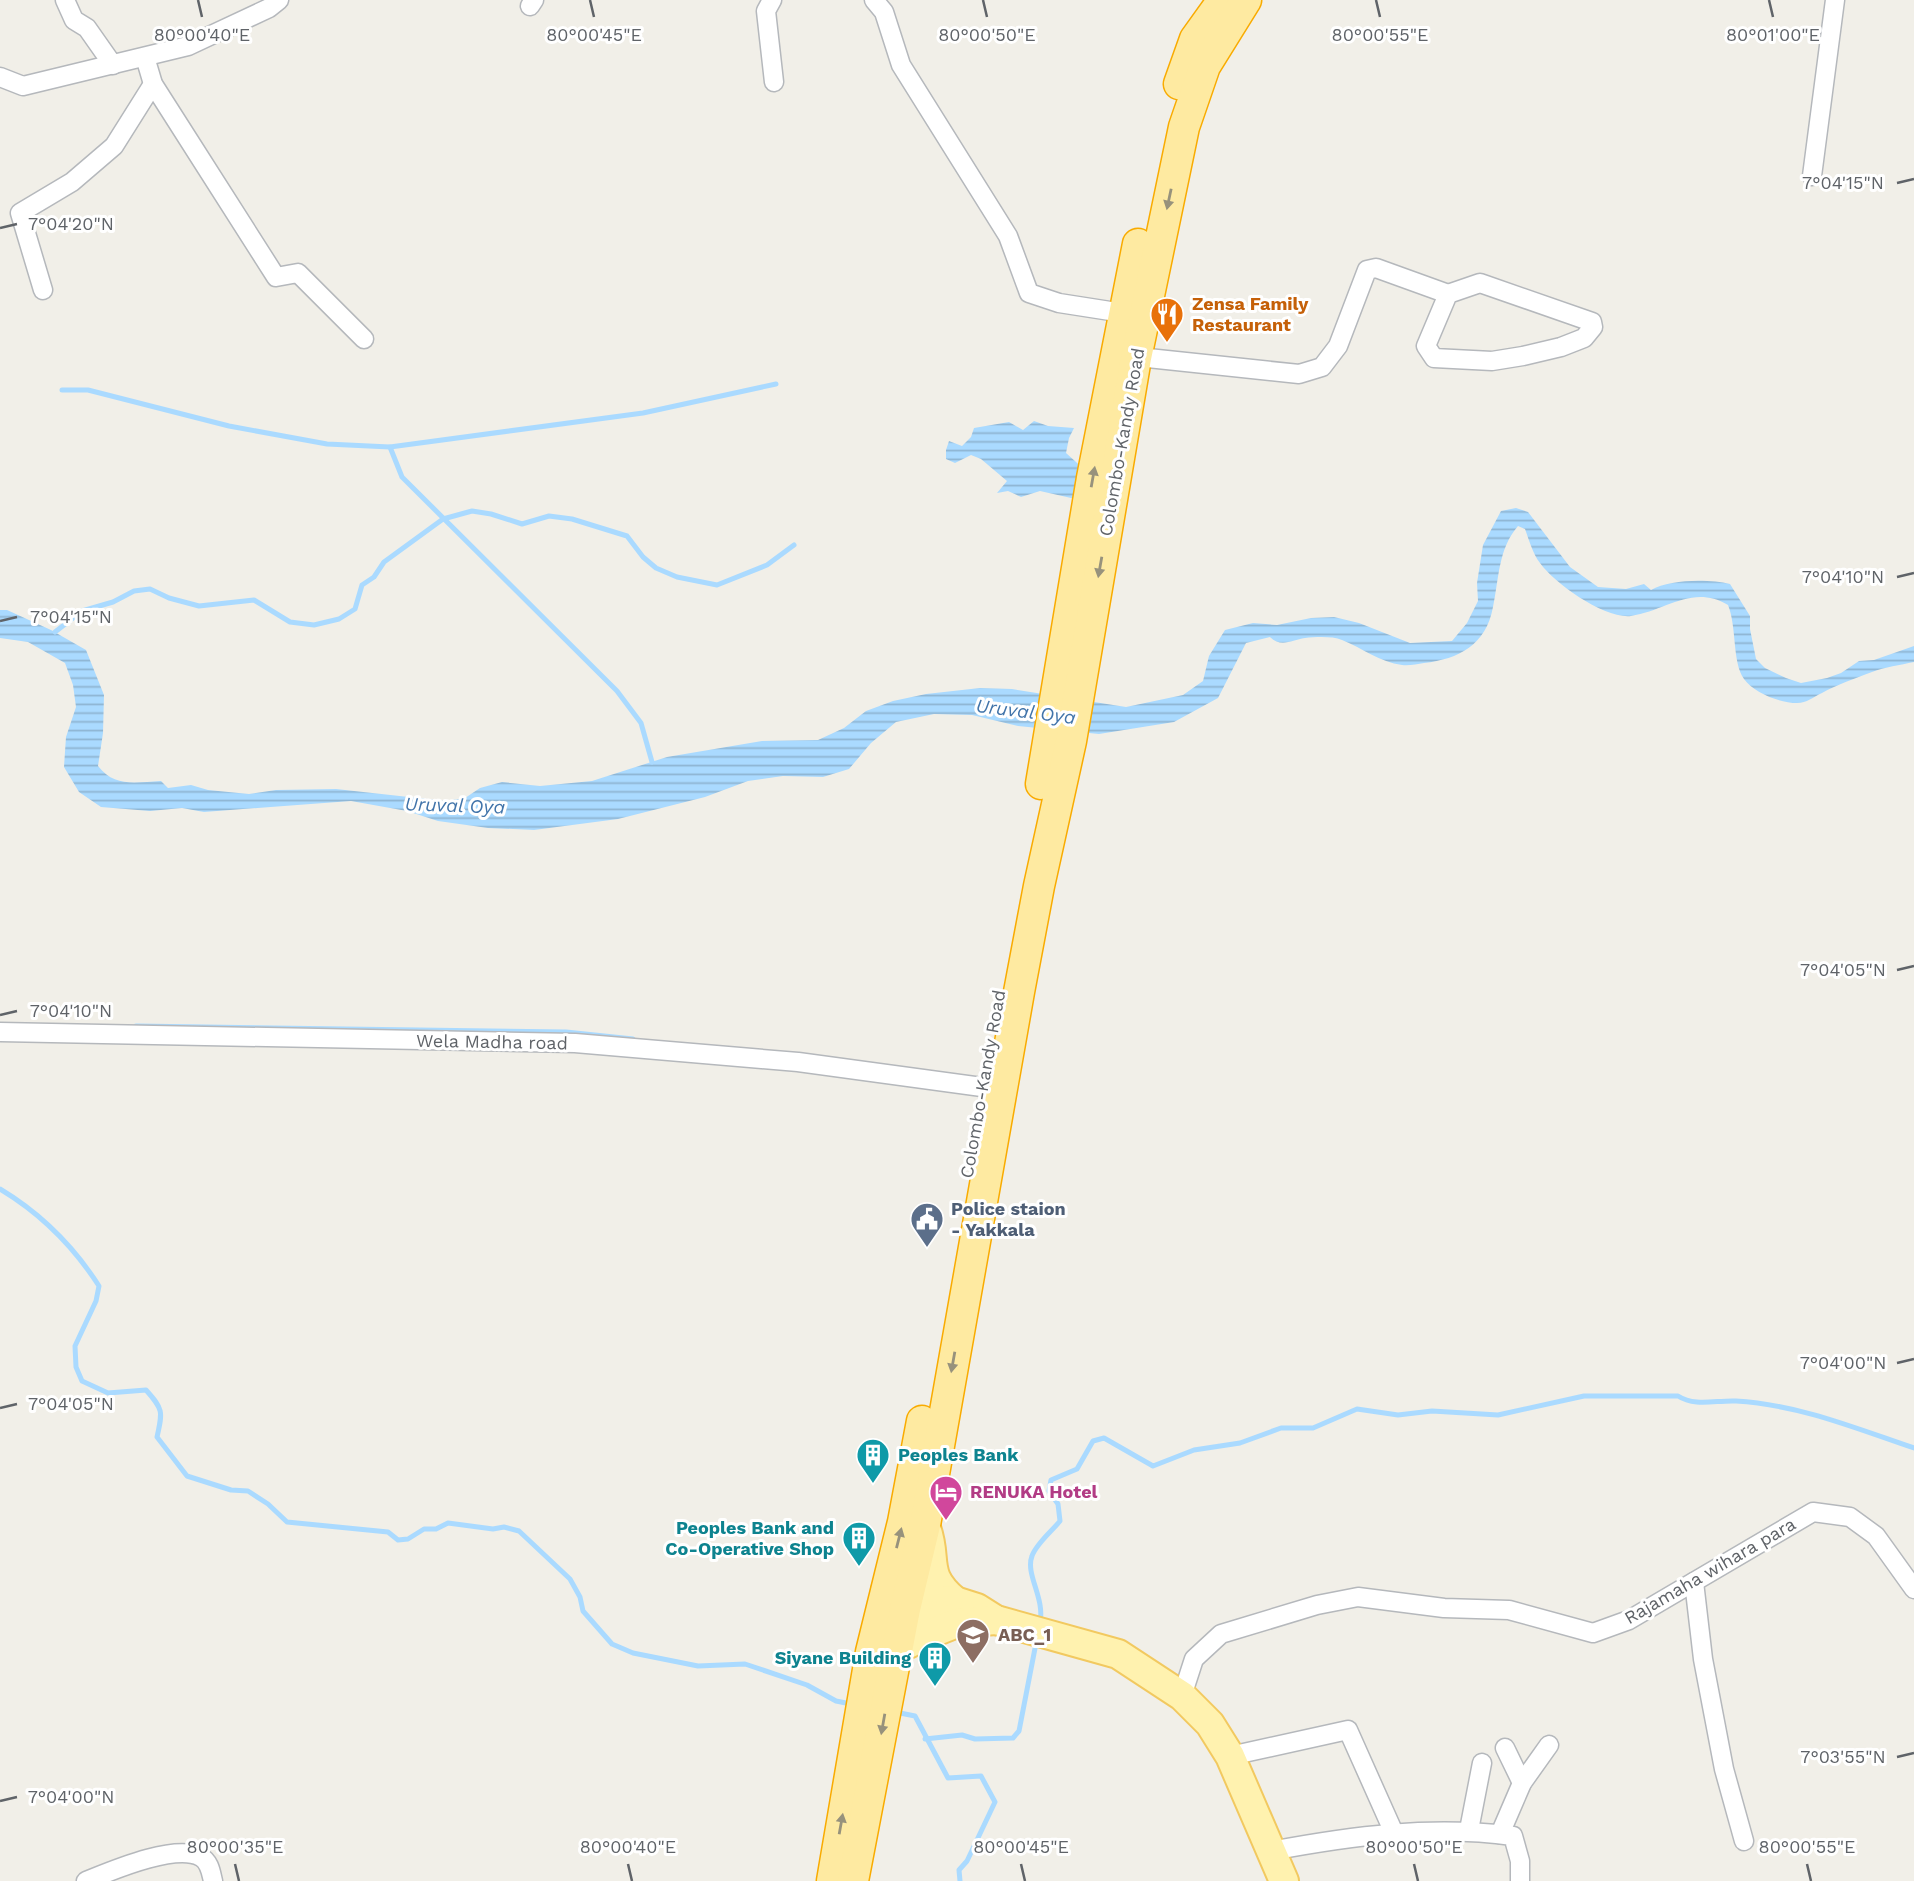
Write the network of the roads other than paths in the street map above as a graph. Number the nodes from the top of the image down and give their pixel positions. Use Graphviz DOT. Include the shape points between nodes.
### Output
graph roads {
  1 [pos="65,0"];
  2 [pos="772,0"];
  3 [pos="874,0"];
  4 [pos="1223,0"];
  5 [pos="1246,0"];
  6 [pos="1835,0"];
  7 [pos="271,3"];
  8 [pos="145,57"];
  9 [pos="113,65"];
  10 [pos="0,77"];
  11 [pos="774,82"];
  12 [pos="153,84"];
  13 [pos="1812,176"];
  14 [pos="43,290"];
  15 [pos="1448,294"];
  16 [pos="1123,313"];
  17 [pos="364,339"];
  18 [pos="1126,356"];
  19 [pos="1009,991"];
  20 [pos="0,1032"];
  21 [pos="982,1087"];
  22 [pos="925,1525"];
  23 [pos="1694,1582"];
  24 [pos="1914,1589"];
  25 [pos="895,1600"];
  26 [pos="956,1612"];
  27 [pos="886,1664"];
  28 [pos="1182,1696"];
  29 [pos="1549,1745"];
  30 [pos="1505,1748"];
  31 [pos="1230,1756"];
  32 [pos="1482,1763"];
  33 [pos="863,1772"];
  34 [pos="1521,1783"];
  35 [pos="1469,1830"];
  36 [pos="1394,1833"];
  37 [pos="1500,1834"];
  38 [pos="1744,1840"];
  39 [pos="1271,1851"];
  40 [pos="86,1881"];
  41 [pos="213,1881"];
  42 [pos="832,1881"];
  43 [pos="853,1881"];
  44 [pos="1284,1881"];
  45 [pos="1520,1881"];
  1 -- 9 [label="street" via="74,20 88,28"];
  2 -- 11 [label="street" via="766,11"];
  3 -- 16 [label="street" via="884,12 901,65 1008,236 1029,293 1059,303"];
  4 -- 16 [label="highway, Colombo-Kandy Road" via="1195,39 1165,121"];
  5 -- 18 [label="highway, Colombo-Kandy Road, one-way" via="1205,66 1184,127"];
  6 -- 13 [label="street"];
  7 -- 8 [label="street" via="188,46"];
  8 -- 9 [label="street"];
  8 -- 12 [label="street"];
  9 -- 10 [label="street" via="23,86"];
  12 -- 14 [label="street" via="114,146 72,182 20,213"];
  12 -- 17 [label="street" via="276,276 298,273"];
  15 -- 15 [label="street" via="1480,284 1592,322 1593,327 1584,338 1523,356 1492,361 1434,358 1426,346"];
  15 -- 18 [label="street" via="1376,268 1367,270 1338,346 1322,367 1299,374"];
  16 -- 18 [label="highway, Colombo-Kandy Road"];
  18 -- 19 [label="highway, Colombo-Kandy Road" via="1060,741"];
  19 -- 21 [label="highway, Colombo-Kandy Road"];
  19 -- 22 [label="highway, Colombo-Kandy Road, one-way"];
  20 -- 21 [label="street, Wela Madha road" via="575,1043 798,1062"];
  25 -- 21 [label="highway, Colombo-Kandy Road, one-way" via="905,1510"];
  22 -- 25 [label="highway, Colombo-Kandy Road"];
  22 -- 26 [label="main road" via="935,1580"];
  23 -- 24 [label="street, Rajamaha wihara para" via="1812,1512 1850,1517 1876,1536"];
  23 -- 28 [label="street, Rajamaha wihara para" via="1629,1620 1593,1633 1509,1610 1444,1608 1359,1597 1317,1605 1221,1634 1194,1659"];
  23 -- 38 [label="street" via="1721,1757"];
  25 -- 26 [label="main road"];
  25 -- 27 [label="highway, Colombo-Kandy Road"];
  26 -- 27 [label="main road"];
  26 -- 28 [label="main road" via="1118,1654"];
  27 -- 33 [label="highway, Colombo-Kandy Road"];
  28 -- 31 [label="main road" via="1210,1724"];
  29 -- 34 [label="street"];
  30 -- 34 [label="street"];
  31 -- 36 [label="street" via="1348,1730"];
  31 -- 39 [label="main road"];
  32 -- 35 [label="street"];
  42 -- 33 [label="highway, Colombo-Kandy Road, one-way"];
  33 -- 43 [label="highway, Colombo-Kandy Road"];
  34 -- 37 [label="street"];
  35 -- 36 [label="street"];
  35 -- 37 [label="street"];
  36 -- 39 [label="street"];
  37 -- 45 [label="street" via="1513,1836"];
  39 -- 44 [label="main road"];
  40 -- 41 [label="street" via="138,1861 178,1853 201,1857 209,1865"];
}
